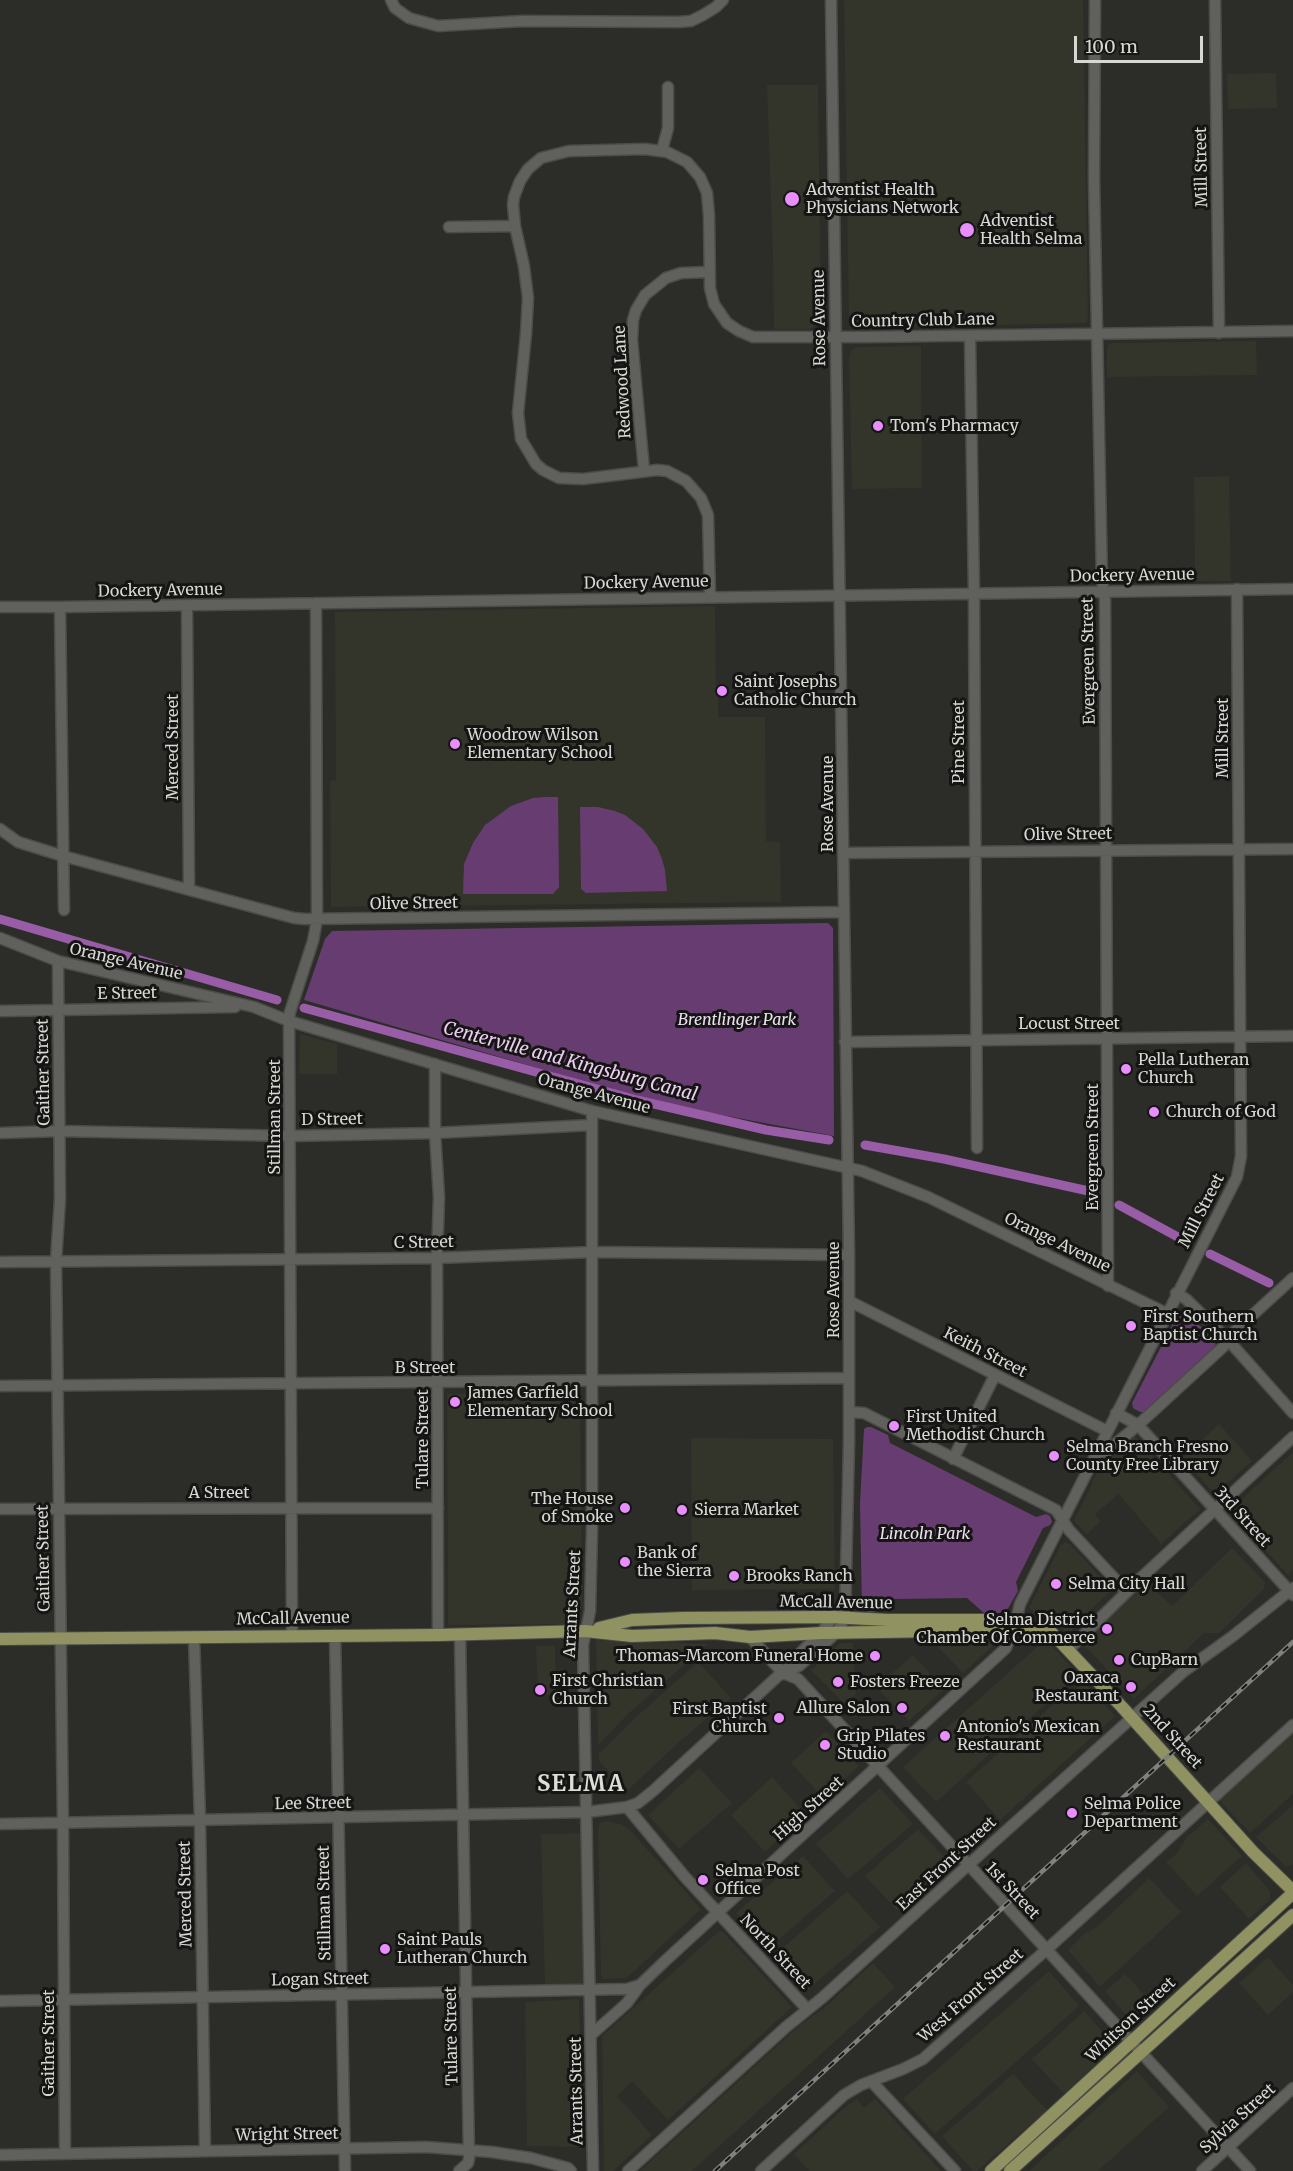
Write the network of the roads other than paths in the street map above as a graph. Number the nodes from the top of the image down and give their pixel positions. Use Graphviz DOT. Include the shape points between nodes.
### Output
graph roads {
  1 [pos="390,0"];
  2 [pos="723,0"];
  3 [pos="831,0"];
  4 [pos="1095,0"];
  5 [pos="1215,0"];
  6 [pos="668,87"];
  7 [pos="662,150"];
  8 [pos="515,226"];
  9 [pos="449,227"];
  10 [pos="709,272"];
  11 [pos="1293,331"];
  12 [pos="1219,333"];
  13 [pos="1098,335"];
  14 [pos="970,336"];
  15 [pos="835,337"];
  16 [pos="644,470"];
  17 [pos="1237,589"];
  18 [pos="1293,589"];
  19 [pos="1104,591"];
  20 [pos="974,593"];
  21 [pos="841,595"];
  22 [pos="710,597"];
  23 [pos="316,603"];
  24 [pos="187,606"];
  25 [pos="0,607"];
  26 [pos="60,607"];
  27 [pos="0,829"];
  28 [pos="1239,848"];
  29 [pos="1107,849"];
  30 [pos="1293,849"];
  31 [pos="975,851"];
  32 [pos="843,853"];
  33 [pos="63,856"];
  34 [pos="189,889"];
  35 [pos="64,910"];
  36 [pos="844,912"];
  37 [pos="317,920"];
  38 [pos="0,938"];
  39 [pos="58,961"];
  40 [pos="254,1007"];
  41 [pos="58,1009"];
  42 [pos="0,1011"];
  43 [pos="289,1021"];
  44 [pos="1293,1036"];
  45 [pos="1240,1037"];
  46 [pos="1107,1039"];
  47 [pos="976,1040"];
  48 [pos="845,1042"];
  49 [pos="435,1064"];
  50 [pos="592,1111"];
  51 [pos="592,1125"];
  52 [pos="60,1131"];
  53 [pos="0,1133"];
  54 [pos="435,1133"];
  55 [pos="290,1136"];
  56 [pos="977,1148"];
  57 [pos="848,1168"];
  58 [pos="592,1252"];
  59 [pos="849,1255"];
  60 [pos="437,1258"];
  61 [pos="291,1260"];
  62 [pos="56,1261"];
  63 [pos="0,1262"];
  64 [pos="1293,1278"];
  65 [pos="1108,1286"];
  66 [pos="1176,1293"];
  67 [pos="849,1301"];
  68 [pos="1166,1314"];
  69 [pos="1228,1340"];
  70 [pos="995,1375"];
  71 [pos="849,1378"];
  72 [pos="591,1381"];
  73 [pos="437,1383"];
  74 [pos="291,1384"];
  75 [pos="57,1385"];
  76 [pos="0,1386"];
  77 [pos="849,1412"];
  78 [pos="1116,1413"];
  79 [pos="1293,1413"];
  80 [pos="1138,1425"];
  81 [pos="1107,1431"];
  82 [pos="1293,1437"];
  83 [pos="1096,1453"];
  84 [pos="953,1460"];
  85 [pos="58,1508"];
  86 [pos="292,1508"];
  87 [pos="438,1508"];
  88 [pos="0,1509"];
  89 [pos="1215,1510"];
  90 [pos="1062,1519"];
  91 [pos="1292,1591"];
  92 [pos="1127,1592"];
  93 [pos="840,1614"];
  94 [pos="1015,1625"];
  95 [pos="585,1631"];
  96 [pos="821,1633"];
  97 [pos="836,1633"];
  98 [pos="460,1634"];
  99 [pos="292,1635"];
  100 [pos="334,1635"];
  101 [pos="438,1635"];
  102 [pos="195,1636"];
  103 [pos="750,1637"];
  104 [pos="0,1638"];
  105 [pos="60,1639"];
  106 [pos="1068,1650"];
  107 [pos="783,1673"];
  108 [pos="1132,1718"];
  109 [pos="1293,1725"];
  110 [pos="877,1767"];
  111 [pos="1209,1803"];
  112 [pos="627,1807"];
  113 [pos="587,1812"];
  114 [pos="464,1815"];
  115 [pos="338,1819"];
  116 [pos="200,1820"];
  117 [pos="63,1823"];
  118 [pos="0,1824"];
  119 [pos="968,1865"];
  120 [pos="1293,1892"];
  121 [pos="718,1912"];
  122 [pos="1293,1915"];
  123 [pos="1046,1950"];
  124 [pos="640,1984"];
  125 [pos="590,1990"];
  126 [pos="466,1992"];
  127 [pos="341,1995"];
  128 [pos="202,1997"];
  129 [pos="63,2000"];
  130 [pos="0,2001"];
  131 [pos="807,2008"];
  132 [pos="591,2035"];
  133 [pos="1130,2042"];
  134 [pos="1141,2054"];
  135 [pos="871,2080"];
  136 [pos="1293,2088"];
  137 [pos="1228,2147"];
  138 [pos="345,2149"];
  139 [pos="469,2149"];
  140 [pos="205,2151"];
  141 [pos="65,2154"];
  142 [pos="0,2155"];
  143 [pos="568,2170"];
  144 [pos="345,2171"];
  145 [pos="459,2171"];
  146 [pos="593,2171"];
  147 [pos="628,2171"];
  148 [pos="762,2171"];
  149 [pos="955,2171"];
  150 [pos="991,2171"];
  151 [pos="1010,2171"];
  152 [pos="1202,2171"];
  153 [pos="1250,2171"];
  1 -- 2 [label="street" via="409,18 438,26 522,21 691,21"];
  3 -- 15 [label="street, Rose Avenue"];
  4 -- 13 [label="street, Evergreen Street"];
  5 -- 12 [label="street, Mill Street"];
  6 -- 7 [label="street" via="668,128"];
  7 -- 8 [label="street, Country Club Lane" via="569,151 541,158 516,188"];
  7 -- 10 [label="street, Country Club Lane" via="687,162 704,184"];
  8 -- 9 [label="street"];
  8 -- 16 [label="street, Country Club Lane" via="528,298 518,413 525,448 543,470 566,479"];
  10 -- 15 [label="street, Country Club Lane" via="714,304 739,332 761,338"];
  10 -- 16 [label="street, Redwood Lane" via="666,278 645,295 636,310 632,340"];
  11 -- 12 [label="street, Country Club Lane"];
  12 -- 13 [label="street, Country Club Lane"];
  13 -- 14 [label="street, Country Club Lane"];
  13 -- 19 [label="street, Evergreen Street"];
  14 -- 15 [label="street, Country Club Lane"];
  14 -- 20 [label="street, Pine Street"];
  15 -- 21 [label="street, Rose Avenue"];
  16 -- 22 [label="street, Country Club Lane" via="677,475 700,498 709,523"];
  17 -- 18 [label="street, Dockery Avenue"];
  17 -- 19 [label="street, Dockery Avenue"];
  17 -- 28 [label="street, Mill Street"];
  19 -- 20 [label="street, Dockery Avenue"];
  19 -- 29 [label="street, Evergreen Street"];
  20 -- 21 [label="street, Dockery Avenue"];
  20 -- 31 [label="street, Pine Street"];
  21 -- 22 [label="street, Dockery Avenue"];
  21 -- 32 [label="street, Rose Avenue"];
  22 -- 23 [label="street, Dockery Avenue"];
  23 -- 24 [label="street, Dockery Avenue"];
  23 -- 37 [label="street, Stillman Street"];
  24 -- 26 [label="street, Dockery Avenue"];
  24 -- 34 [label="street, Merced Street"];
  25 -- 26 [label="street, Dockery Avenue"];
  26 -- 33 [label="street"];
  27 -- 33 [label="street, Olive Street" via="18,842"];
  28 -- 29 [label="street, Olive Street"];
  28 -- 30 [label="street, Olive Street"];
  28 -- 45 [label="street, Mill Street"];
  29 -- 31 [label="street, Olive Street"];
  29 -- 46 [label="street, Evergreen Street"];
  31 -- 32 [label="street, Olive Street"];
  31 -- 47 [label="street, Pine Street"];
  32 -- 36 [label="street, Rose Avenue"];
  33 -- 34 [label="street, Olive Street"];
  33 -- 35 [label="street"];
  34 -- 37 [label="street, Olive Street" via="294,918"];
  36 -- 37 [label="street, Olive Street"];
  36 -- 48 [label="street, Rose Avenue"];
  37 -- 43 [label="street, Stillman Street"];
  38 -- 39 [label="street, Orange Avenue"];
  39 -- 40 [label="street, Orange Avenue"];
  39 -- 41 [label="street, Gaither Street"];
  40 -- 41 [label="street, E Street"];
  40 -- 43 [label="street, Orange Avenue"];
  41 -- 42 [label="street, E Street"];
  41 -- 52 [label="street, Gaither Street"];
  43 -- 49 [label="street, Orange Avenue"];
  43 -- 55 [label="street, Stillman Street"];
  44 -- 45 [label="street, Locust Street"];
  45 -- 46 [label="street, Locust Street"];
  45 -- 66 [label="street, Mill Street" via="1240,1167"];
  46 -- 47 [label="street, Locust Street"];
  46 -- 65 [label="street, Evergreen Street"];
  47 -- 48 [label="street, Locust Street"];
  47 -- 56 [label="street, Pine Street"];
  48 -- 57 [label="street, Rose Avenue"];
  49 -- 50 [label="street, Orange Avenue"];
  49 -- 54 [label="street, Tulare Street"];
  50 -- 51 [label="street, Arrants Street"];
  50 -- 57 [label="street, Orange Avenue"];
  51 -- 54 [label="street, D Street"];
  51 -- 58 [label="street, Arrants Street"];
  52 -- 53 [label="street, D Street"];
  52 -- 55 [label="street, D Street"];
  52 -- 62 [label="street, Gaither Street"];
  54 -- 55 [label="street, D Street"];
  54 -- 60 [label="street, Tulare Street"];
  55 -- 61 [label="street, Stillman Street"];
  57 -- 59 [label="street, Rose Avenue"];
  57 -- 65 [label="street, Orange Avenue" via="928,1197"];
  58 -- 59 [label="street, C Street"];
  58 -- 60 [label="street, C Street"];
  58 -- 72 [label="street, Arrants Street"];
  59 -- 67 [label="street, Rose Avenue"];
  60 -- 61 [label="street, C Street"];
  60 -- 73 [label="street, Tulare Street"];
  61 -- 62 [label="street, C Street"];
  61 -- 74 [label="street, Stillman Street"];
  62 -- 63 [label="street, C Street"];
  62 -- 75 [label="street, Gaither Street"];
  64 -- 69 [label="street"];
  65 -- 68 [label="street, Orange Avenue"];
  66 -- 68 [label="street, Mill Street"];
  66 -- 69 [label="street"];
  67 -- 70 [label="street, Keith Street"];
  67 -- 71 [label="street, Rose Avenue"];
  68 -- 78 [label="street, Mill Street"];
  69 -- 79 [label="street"];
  69 -- 80 [label="street"];
  70 -- 81 [label="street, Keith Street"];
  70 -- 84 [label="street"];
  71 -- 72 [label="street, B Street"];
  71 -- 77 [label="street, Rose Avenue"];
  72 -- 73 [label="street, B Street"];
  72 -- 95 [label="street, Arrants Street" via="590,1611"];
  73 -- 74 [label="street, B Street"];
  73 -- 87 [label="street, Tulare Street"];
  74 -- 75 [label="street, B Street"];
  74 -- 86 [label="street, Stillman Street"];
  75 -- 76 [label="street, B Street"];
  75 -- 85 [label="street, Gaither Street"];
  77 -- 84 [label="street" via="864,1413"];
  77 -- 93 [label="street, Rose Avenue" via="846,1582"];
  78 -- 80 [label="street, 3rd Street"];
  78 -- 81 [label="street, Mill Street"];
  80 -- 83 [label="street" via="1107,1451"];
  80 -- 89 [label="street, 3rd Street"];
  81 -- 83 [label="street, Mill Street"];
  82 -- 89 [label="street"];
  83 -- 90 [label="street, Mill Street"];
  84 -- 90 [label="street" via="1056,1510"];
  85 -- 86 [label="street, A Street"];
  85 -- 88 [label="street, A Street"];
  85 -- 105 [label="street, Gaither Street"];
  86 -- 87 [label="street, A Street"];
  86 -- 99 [label="street, Stillman Street"];
  87 -- 101 [label="street, Tulare Street"];
  89 -- 91 [label="street, 3rd Street"];
  89 -- 92 [label="street"];
  90 -- 92 [label="street"];
  90 -- 94 [label="street, Mill Street" via="1020,1604"];
  91 -- 108 [label="street, East Front Street" via="1192,1665"];
  92 -- 106 [label="street"];
  93 -- 94 [label="main road, McCall Avenue" via="888,1620 995,1620"];
  93 -- 95 [label="main road, McCall Avenue" via="642,1620"];
  93 -- 96 [label="street"];
  93 -- 97 [label="street"];
  94 -- 97 [label="main road, McCall Avenue" via="995,1630"];
  94 -- 106 [label="main road, 2nd Street" via="1050,1632"];
  94 -- 110 [label="street, High Street" via="1006,1648"];
  95 -- 98 [label="main road, McCall Avenue"];
  95 -- 103 [label="main road, McCall Avenue" via="632,1636"];
  95 -- 113 [label="street, Arrants Street"];
  96 -- 97 [label="main road, McCall Avenue"];
  96 -- 103 [label="main road, McCall Avenue"];
  96 -- 107 [label="street"];
  97 -- 107 [label="street" via="800,1666"];
  98 -- 101 [label="main road, McCall Avenue"];
  98 -- 114 [label="street, Tulare Street"];
  99 -- 100 [label="main road, McCall Avenue"];
  99 -- 102 [label="main road, McCall Avenue"];
  100 -- 101 [label="main road, McCall Avenue"];
  100 -- 115 [label="street, Stillman Street"];
  102 -- 105 [label="main road, McCall Avenue"];
  102 -- 116 [label="street, Merced Street"];
  103 -- 107 [label="street, 1st Street"];
  104 -- 105 [label="main road, McCall Avenue"];
  105 -- 117 [label="street, Gaither Street"];
  106 -- 108 [label="main road, 2nd Street"];
  107 -- 110 [label="street, 1st Street" via="797,1678"];
  107 -- 112 [label="street" via="653,1791"];
  108 -- 111 [label="main road, 2nd Street"];
  108 -- 119 [label="street, East Front Street"];
  109 -- 111 [label="street, West Front Street"];
  110 -- 119 [label="street, 1st Street"];
  110 -- 121 [label="street, High Street"];
  111 -- 120 [label="main road, 2nd Street"];
  111 -- 123 [label="street, West Front Street"];
  112 -- 113 [label="street, Lee Street"];
  112 -- 121 [label="street, North Street"];
  113 -- 114 [label="street, Lee Street"];
  113 -- 125 [label="street, Arrants Street"];
  114 -- 115 [label="street, Lee Street"];
  114 -- 126 [label="street, Tulare Street"];
  115 -- 116 [label="street, Lee Street"];
  115 -- 127 [label="street, Stillman Street"];
  116 -- 117 [label="street, Lee Street"];
  116 -- 128 [label="street, Merced Street"];
  117 -- 118 [label="street, Lee Street"];
  117 -- 129 [label="street, Gaither Street"];
  119 -- 123 [label="street, 1st Street"];
  119 -- 131 [label="street, East Front Street"];
  120 -- 133 [label="main road, Whitson Street"];
  121 -- 124 [label="street, High Street"];
  121 -- 131 [label="street, North Street"];
  122 -- 134 [label="main road, Whitson Street"];
  123 -- 133 [label="street, 1st Street"];
  123 -- 135 [label="street, West Front Street" via="923,2059"];
  124 -- 125 [label="street, Logan Street" via="631,1989"];
  124 -- 132 [label="street, High Street" via="627,2003"];
  125 -- 126 [label="street, Logan Street"];
  125 -- 132 [label="street, Arrants Street"];
  126 -- 127 [label="street, Logan Street"];
  126 -- 139 [label="street, Tulare Street"];
  127 -- 128 [label="street, Logan Street"];
  127 -- 138 [label="street, Stillman Street"];
  128 -- 129 [label="street, Logan Street"];
  128 -- 140 [label="street, Merced Street"];
  129 -- 130 [label="street, Logan Street"];
  129 -- 141 [label="street, Gaither Street"];
  131 -- 147 [label="street, East Front Street"];
  132 -- 146 [label="street, Arrants Street"];
  133 -- 134 [label="street, 1st Street"];
  133 -- 150 [label="main road, Whitson Street"];
  134 -- 137 [label="street, 1st Street"];
  134 -- 151 [label="main road, Whitson Street"];
  135 -- 148 [label="street, West Front Street" via="844,2095"];
  135 -- 149 [label="street"];
  136 -- 137 [label="street, Sylvia Street"];
  137 -- 152 [label="street, Sylvia Street"];
  137 -- 153 [label="street, 1st Street"];
  138 -- 139 [label="street, Wright Street"];
  138 -- 140 [label="street, Wright Street"];
  138 -- 144 [label="street, Stillman Street"];
  139 -- 143 [label="street, Wright Street" via="531,2158"];
  139 -- 145 [label="street" via="468,2163"];
  140 -- 141 [label="street, Wright Street"];
  141 -- 142 [label="street, Wright Street"];
}
